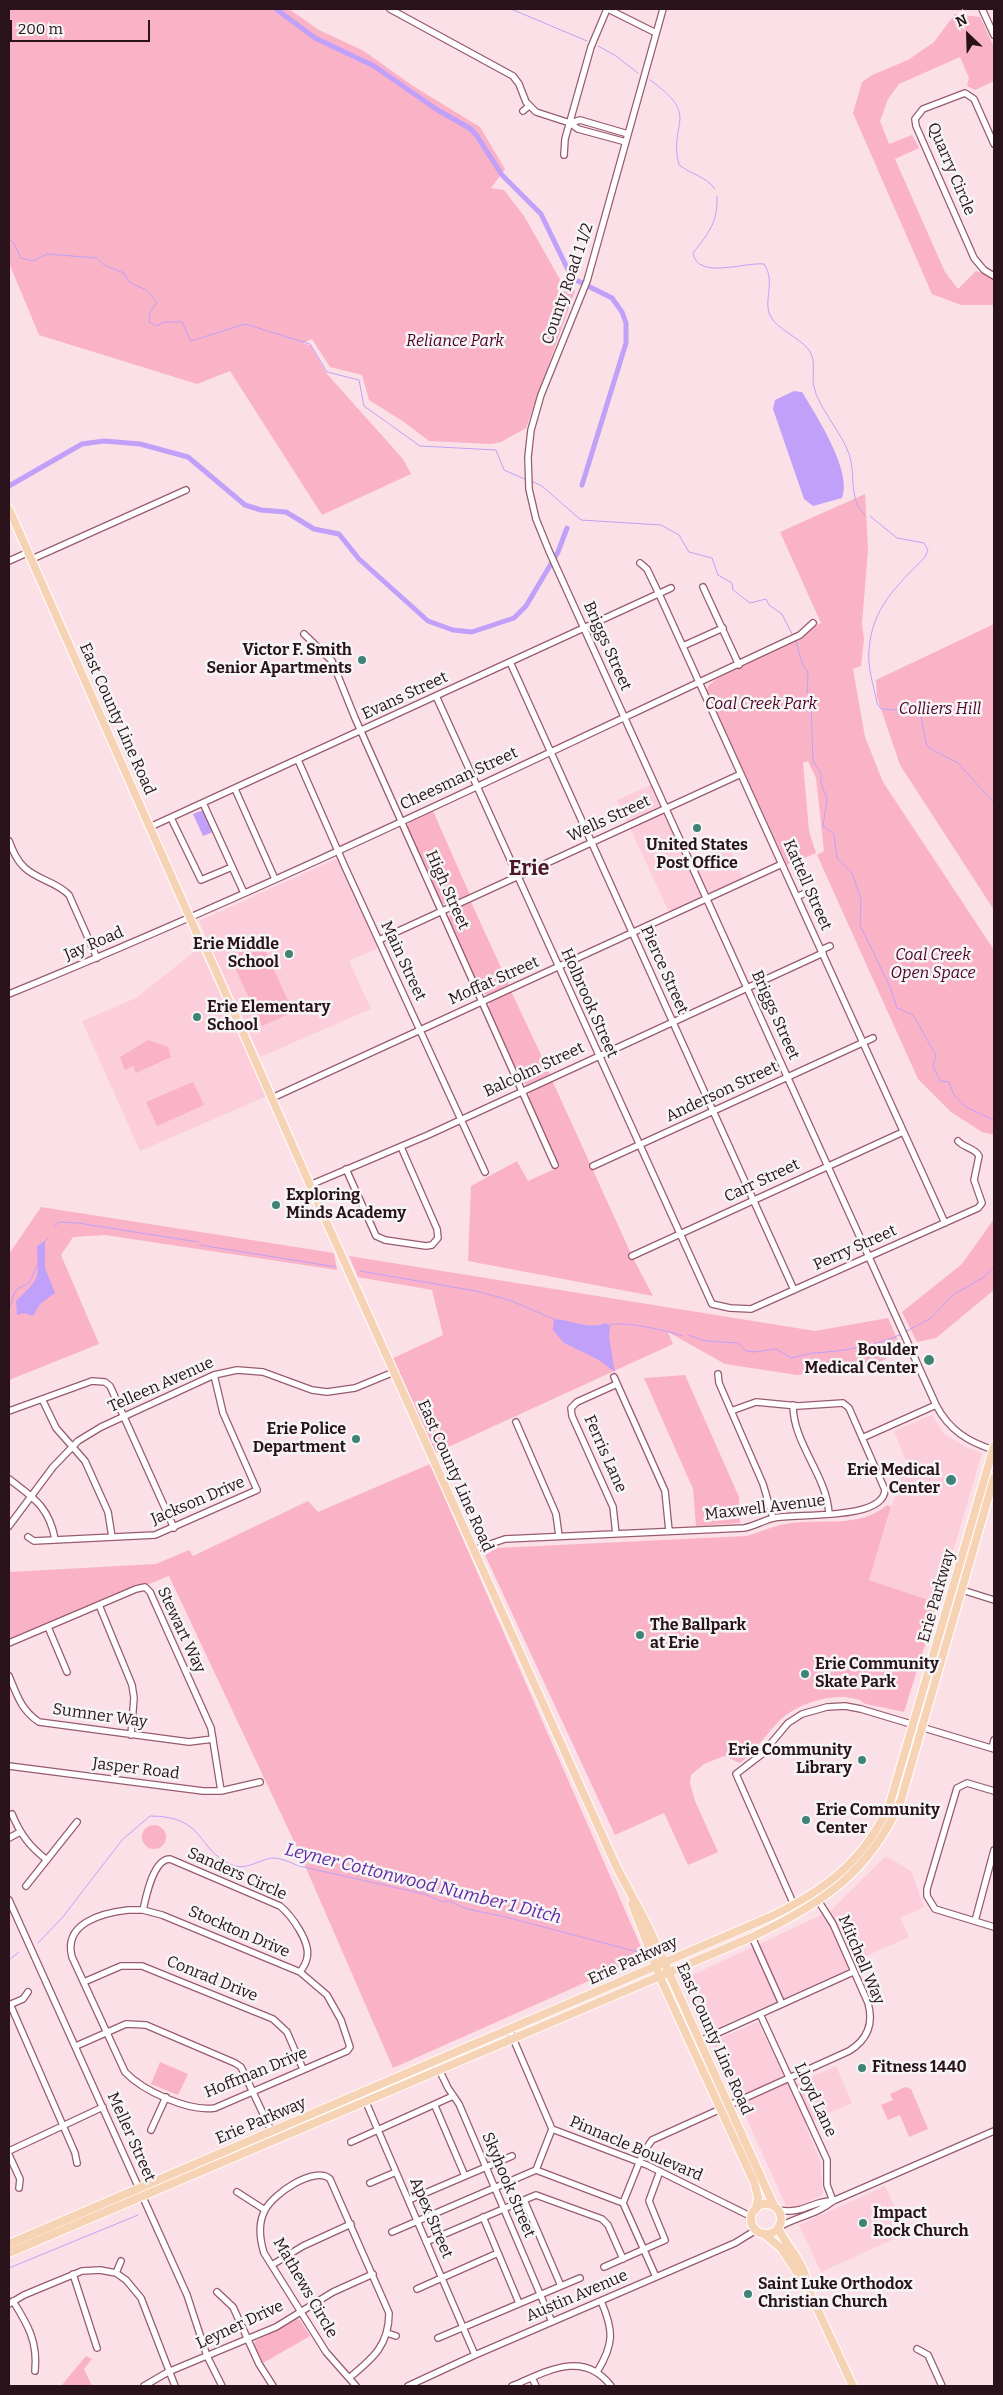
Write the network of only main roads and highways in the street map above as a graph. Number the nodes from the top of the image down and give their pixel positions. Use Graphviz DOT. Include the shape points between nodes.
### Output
graph roads {
  1 [pos="9,508"];
  2 [pos="994,1448"];
  3 [pos="994,1478"];
  4 [pos="626,1885"];
  5 [pos="664,1962"];
  6 [pos="656,1966"];
  7 [pos="668,1972"];
  8 [pos="660,1976"];
  9 [pos="776,2208"];
  10 [pos="756,2209"];
  11 [pos="779,2227"];
  12 [pos="764,2234"];
  13 [pos="9,2244"];
  14 [pos="9,2253"];
  15 [pos="808,2289"];
  16 [pos="852,2386"];
  1 -- 4 [label="main road, East County Line Road" via="252,1061 272,1098"];
  2 -- 5 [label="main road, Erie Parkway" via="895,1790 880,1826 848,1867 814,1894"];
  3 -- 7 [label="main road, Erie Parkway" via="901,1800 885,1833 852,1875 819,1902 752,1937"];
  4 -- 5 [label="main road, East County Line Road"];
  4 -- 6 [label="main road, East County Line Road"];
  5 -- 6 [label="main road, Erie Parkway"];
  5 -- 7 [label="main road, East County Line Road"];
  6 -- 8 [label="main road, East County Line Road"];
  6 -- 13 [label="main road, Erie Parkway"];
  7 -- 8 [label="main road, Erie Parkway"];
  7 -- 9 [label="main road, East County Line Road"];
  8 -- 10 [label="main road, East County Line Road" via="757,2189"];
  8 -- 14 [label="main road, Erie Parkway"];
  9 -- 10 [label="main road" via="766,2204"];
  9 -- 11 [label="main road" via="782,2218"];
  10 -- 12 [label="main road" via="752,2223"];
  11 -- 12 [label="main road" via="773,2233"];
  11 -- 15 [label="main road" via="800,2260"];
  12 -- 15 [label="main road" via="781,2248"];
  15 -- 16 [label="main road"];
}
